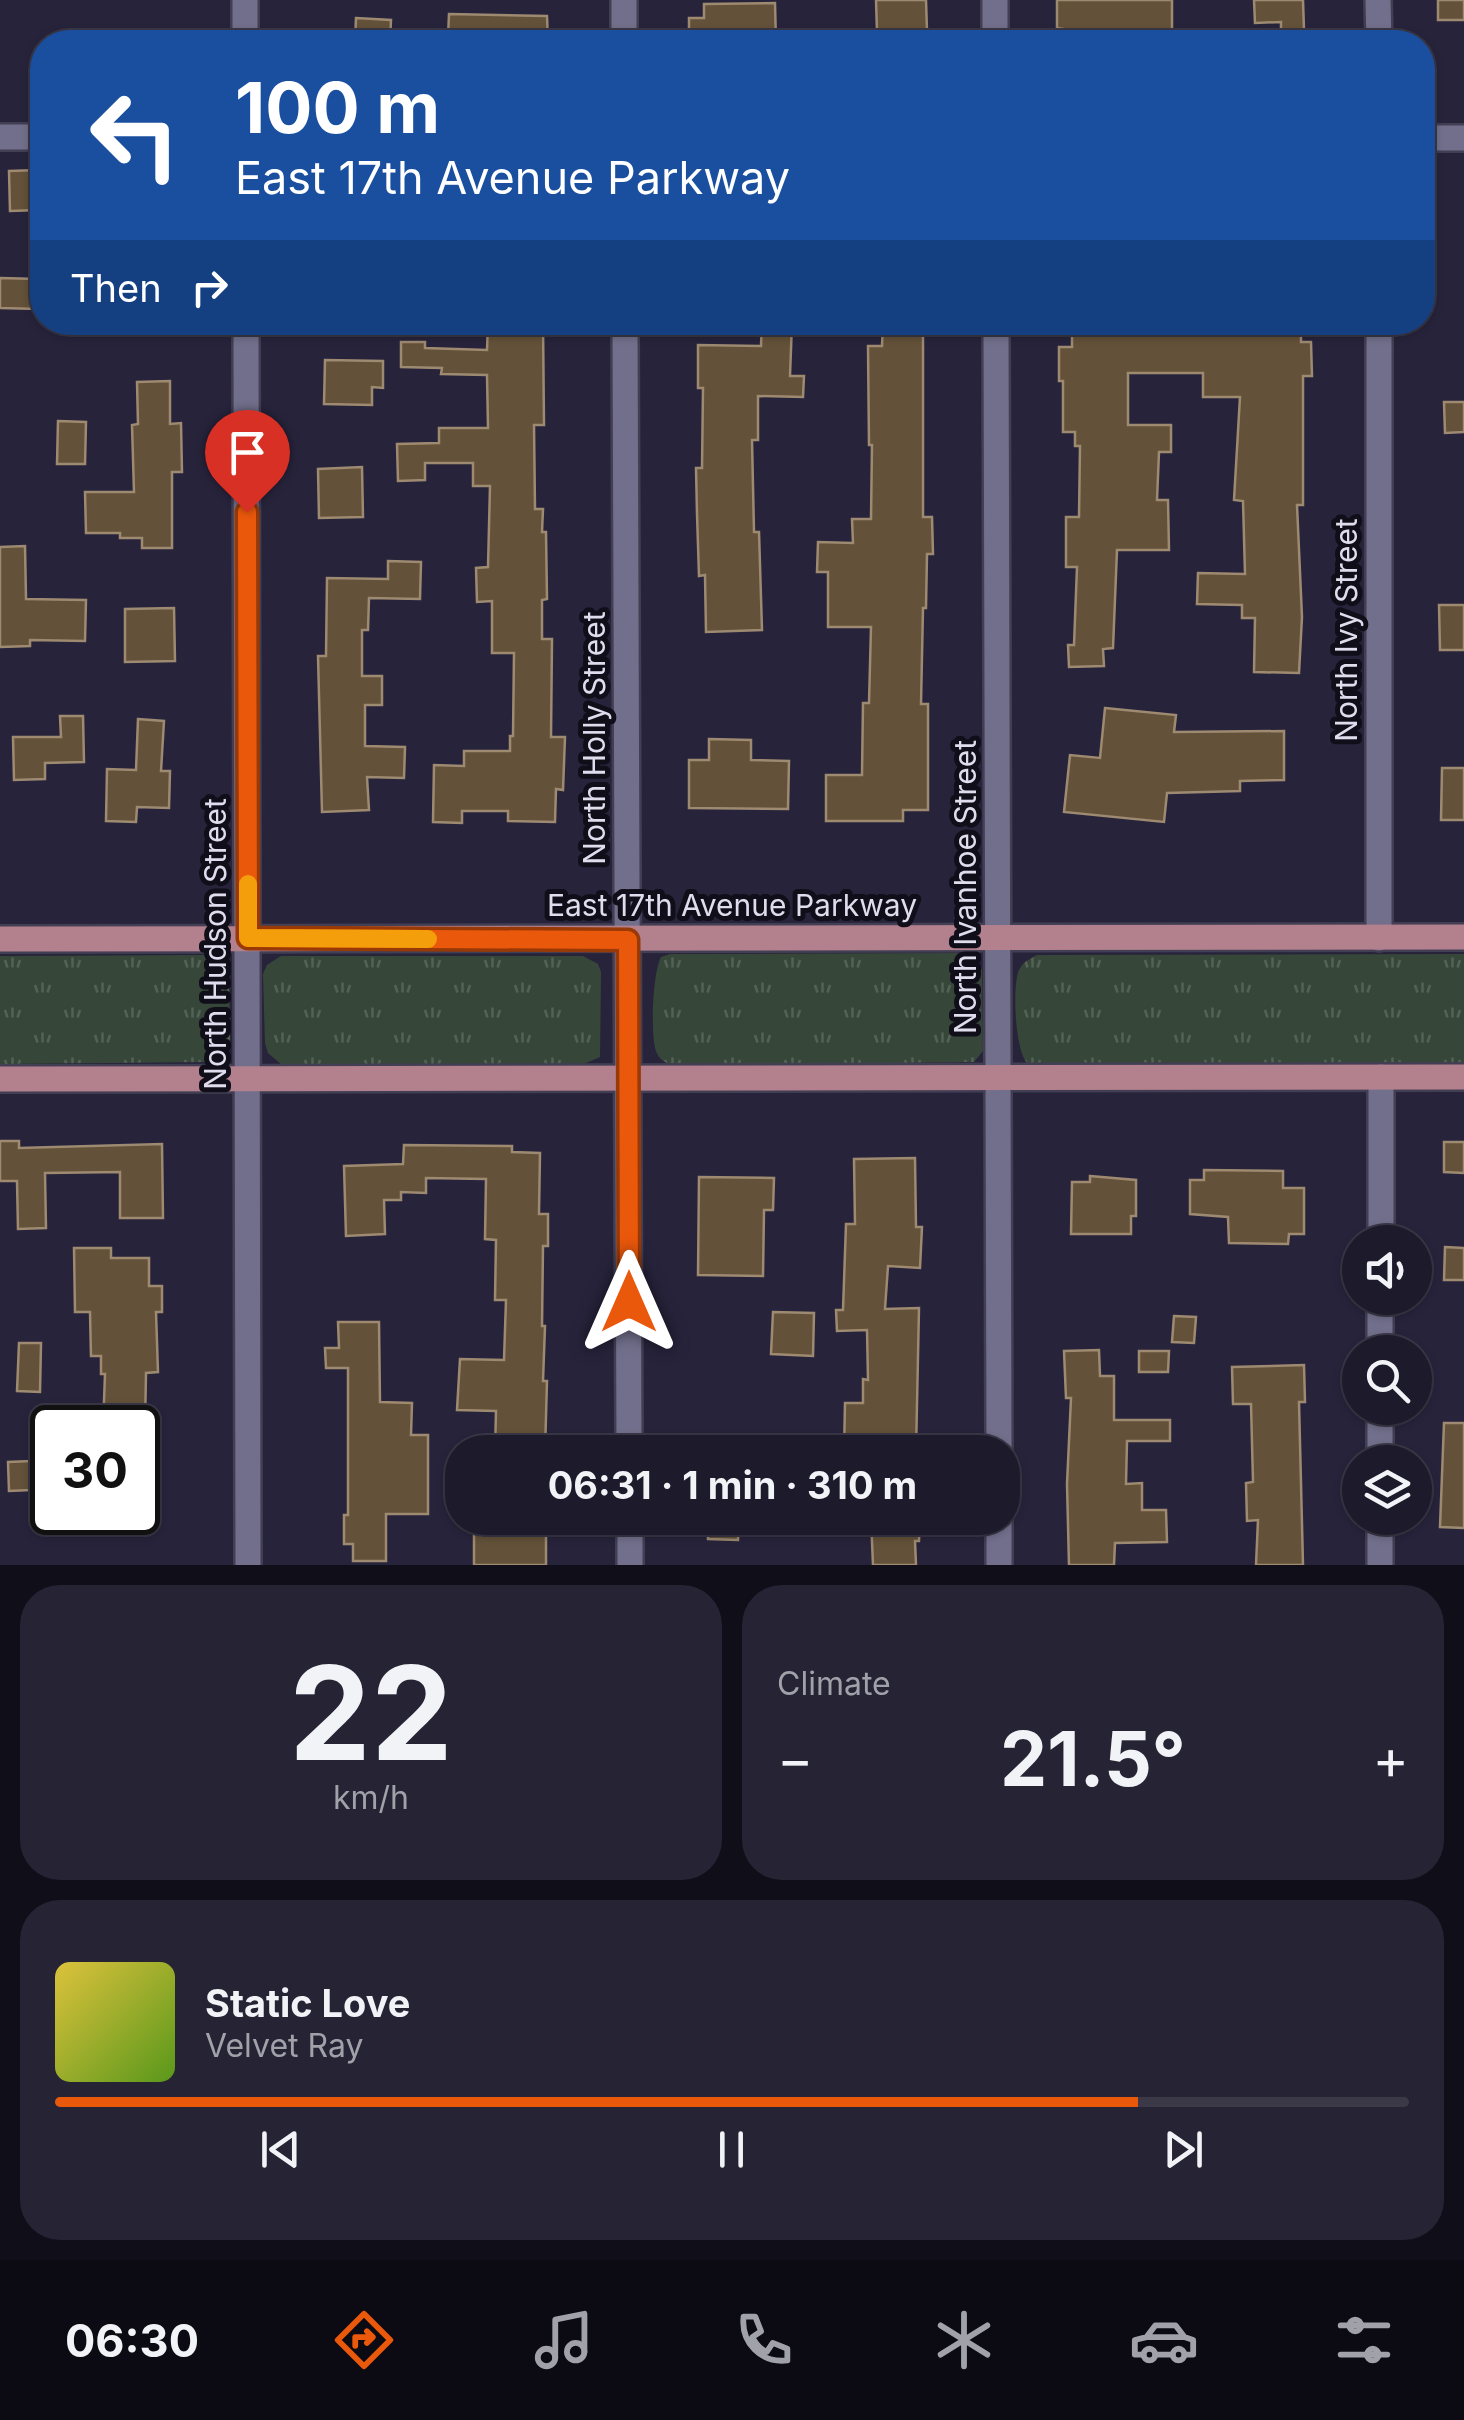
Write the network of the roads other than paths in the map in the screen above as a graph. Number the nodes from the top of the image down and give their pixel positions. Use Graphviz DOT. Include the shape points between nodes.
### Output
graph roads {
  1 [pos="245,0"];
  2 [pos="624,0"];
  3 [pos="995,0"];
  4 [pos="1378,0"];
  5 [pos="245,30"];
  6 [pos="624,30"];
  7 [pos="995,30"];
  8 [pos="1378,30"];
  9 [pos="0,137"];
  10 [pos="30,137"];
  11 [pos="1435,138"];
  12 [pos="1464,138"];
  13 [pos="246,335"];
  14 [pos="625,335"];
  15 [pos="996,335"];
  16 [pos="1379,335"];
  17 [pos="248,938"];
  18 [pos="997,938"];
  19 [pos="1380,938"];
  20 [pos="1464,938"];
  21 [pos="0,939"];
  22 [pos="628,940"];
  23 [pos="1381,1077"];
  24 [pos="1464,1077"];
  25 [pos="998,1078"];
  26 [pos="0,1079"];
  27 [pos="249,1080"];
  28 [pos="628,1080"];
  29 [pos="1380,1225"];
  30 [pos="630,1435"];
  31 [pos="999,1435"];
  32 [pos="630,1535"];
  33 [pos="999,1535"];
  34 [pos="1380,1535"];
  35 [pos="248,1565"];
  36 [pos="630,1565"];
  37 [pos="999,1565"];
  38 [pos="1380,1565"];
  1 -- 5 [label="street"];
  2 -- 6 [label="street"];
  3 -- 7 [label="street"];
  4 -- 8 [label="street"];
  9 -- 10 [label="street"];
  11 -- 12 [label="street"];
  13 -- 17 [label="street, North Hudson Street"];
  14 -- 22 [label="street, North Holly Street"];
  15 -- 18 [label="street, North Ivanhoe Street"];
  16 -- 19 [label="street, North Ivy Street"];
  17 -- 21 [label="main road, East 17th Avenue Parkway"];
  17 -- 22 [label="main road, East 17th Avenue Parkway"];
  17 -- 27 [label="street, North Hudson Street"];
  18 -- 19 [label="main road, East 17th Avenue Parkway"];
  18 -- 22 [label="main road, East 17th Avenue Parkway"];
  18 -- 25 [label="street, North Ivanhoe Street"];
  19 -- 20 [label="main road, East 17th Avenue Parkway"];
  22 -- 28 [label="street, North Holly Street"];
  23 -- 24 [label="main road"];
  23 -- 25 [label="main road"];
  23 -- 29 [label="street"];
  25 -- 28 [label="main road"];
  25 -- 31 [label="street, North Ivanhoe Street"];
  26 -- 27 [label="main road"];
  27 -- 28 [label="main road"];
  27 -- 35 [label="street, North Hudson Street"];
  28 -- 30 [label="street, North Holly Street"];
  32 -- 36 [label="street"];
  33 -- 37 [label="street"];
  34 -- 38 [label="street"];
}
